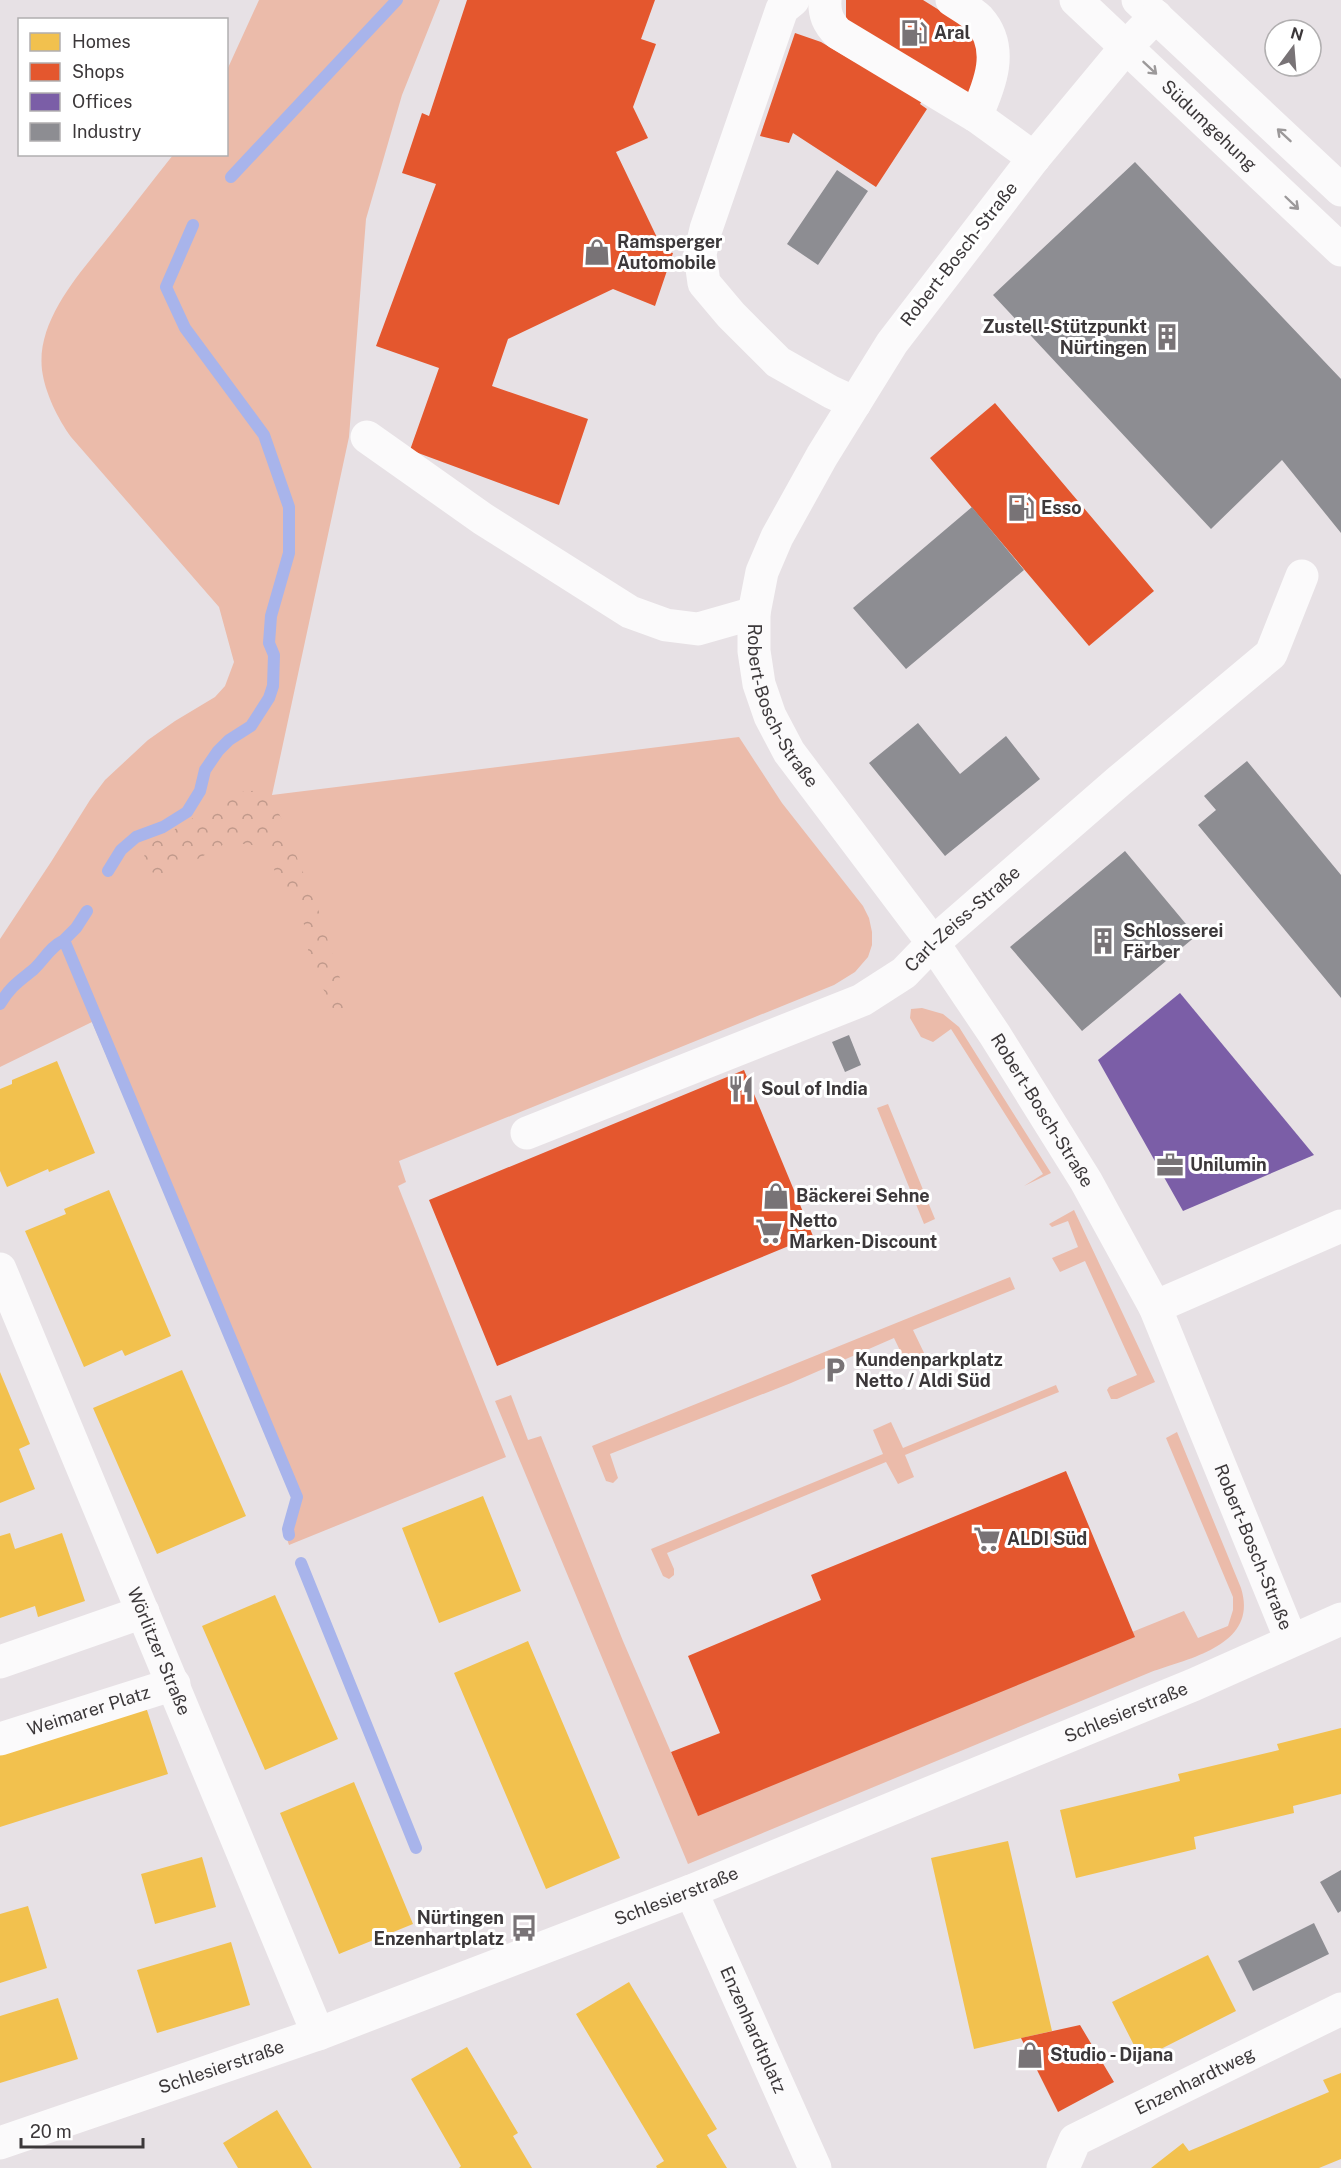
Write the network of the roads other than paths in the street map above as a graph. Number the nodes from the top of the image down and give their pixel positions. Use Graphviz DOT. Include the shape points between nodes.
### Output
graph roads {
  1 [pos="793,0"];
  2 [pos="825,0"];
  3 [pos="952,0"];
  4 [pos="1076,0"];
  5 [pos="1147,8"];
  6 [pos="1127,46"];
  7 [pos="976,116"];
  8 [pos="1034,158"];
  9 [pos="1341,190"];
  10 [pos="1341,250"];
  11 [pos="855,403"];
  12 [pos="367,438"];
  13 [pos="1302,576"];
  14 [pos="754,613"];
  15 [pos="933,943"];
  16 [pos="527,1132"];
  17 [pos="1341,1226"];
  18 [pos="0,1269"];
  19 [pos="1155,1307"];
  20 [pos="143,1612"];
  21 [pos="1341,1618"];
  22 [pos="1291,1640"];
  23 [pos="0,1662"];
  24 [pos="174,1684"];
  25 [pos="2,1733"];
  26 [pos="691,1891"];
  27 [pos="1341,2009"];
  28 [pos="318,2034"];
  29 [pos="0,2143"];
  30 [pos="815,2168"];
  31 [pos="1063,2168"];
  1 -- 11 [label="street" via="782,9 706,229 700,254 704,283 778,362"];
  2 -- 7 [label="street" via="829,24 838,33"];
  3 -- 7 [label="street" via="978,18 989,32 994,51 990,84"];
  4 -- 6 [label="street, Südumgehung"];
  5 -- 6 [label="street, Robert-Bosch-Straße"];
  9 -- 5 [label="street, one-way"];
  6 -- 8 [label="street, Robert-Bosch-Straße"];
  6 -- 10 [label="street, Südumgehung, one-way"];
  7 -- 8 [label="street"];
  8 -- 11 [label="street, Robert-Bosch-Straße" via="922,301"];
  11 -- 14 [label="street, Robert-Bosch-Straße" via="777,537 762,572"];
  12 -- 14 [label="street, Robert-Bosch-Straße" via="483,519 630,612 666,625 698,629"];
  13 -- 15 [label="street, Carl-Zeiss-Straße" via="1271,654"];
  14 -- 15 [label="street, Robert-Bosch-Straße" via="759,684 789,752"];
  15 -- 16 [label="street, Carl-Zeiss-Straße" via="903,973 862,1000"];
  15 -- 19 [label="street, Robert-Bosch-Straße" via="1086,1182"];
  17 -- 19 [label="street"];
  18 -- 20 [label="street, Wörlitzer Straße"];
  19 -- 22 [label="street, Robert-Bosch-Straße"];
  20 -- 23 [label="street"];
  20 -- 24 [label="street, Wörlitzer Straße"];
  21 -- 22 [label="street, Schlesierstraße"];
  22 -- 26 [label="street, Schlesierstraße" via="1193,1685"];
  24 -- 25 [label="street, Weimarer Platz"];
  24 -- 28 [label="street, Wörlitzer Straße"];
  26 -- 28 [label="street, Schlesierstraße"];
  26 -- 30 [label="street, Enzenhardtplatz"];
  27 -- 31 [label="street, Enzenhardtweg" via="1075,2140"];
  28 -- 29 [label="street, Schlesierstraße"];
}
